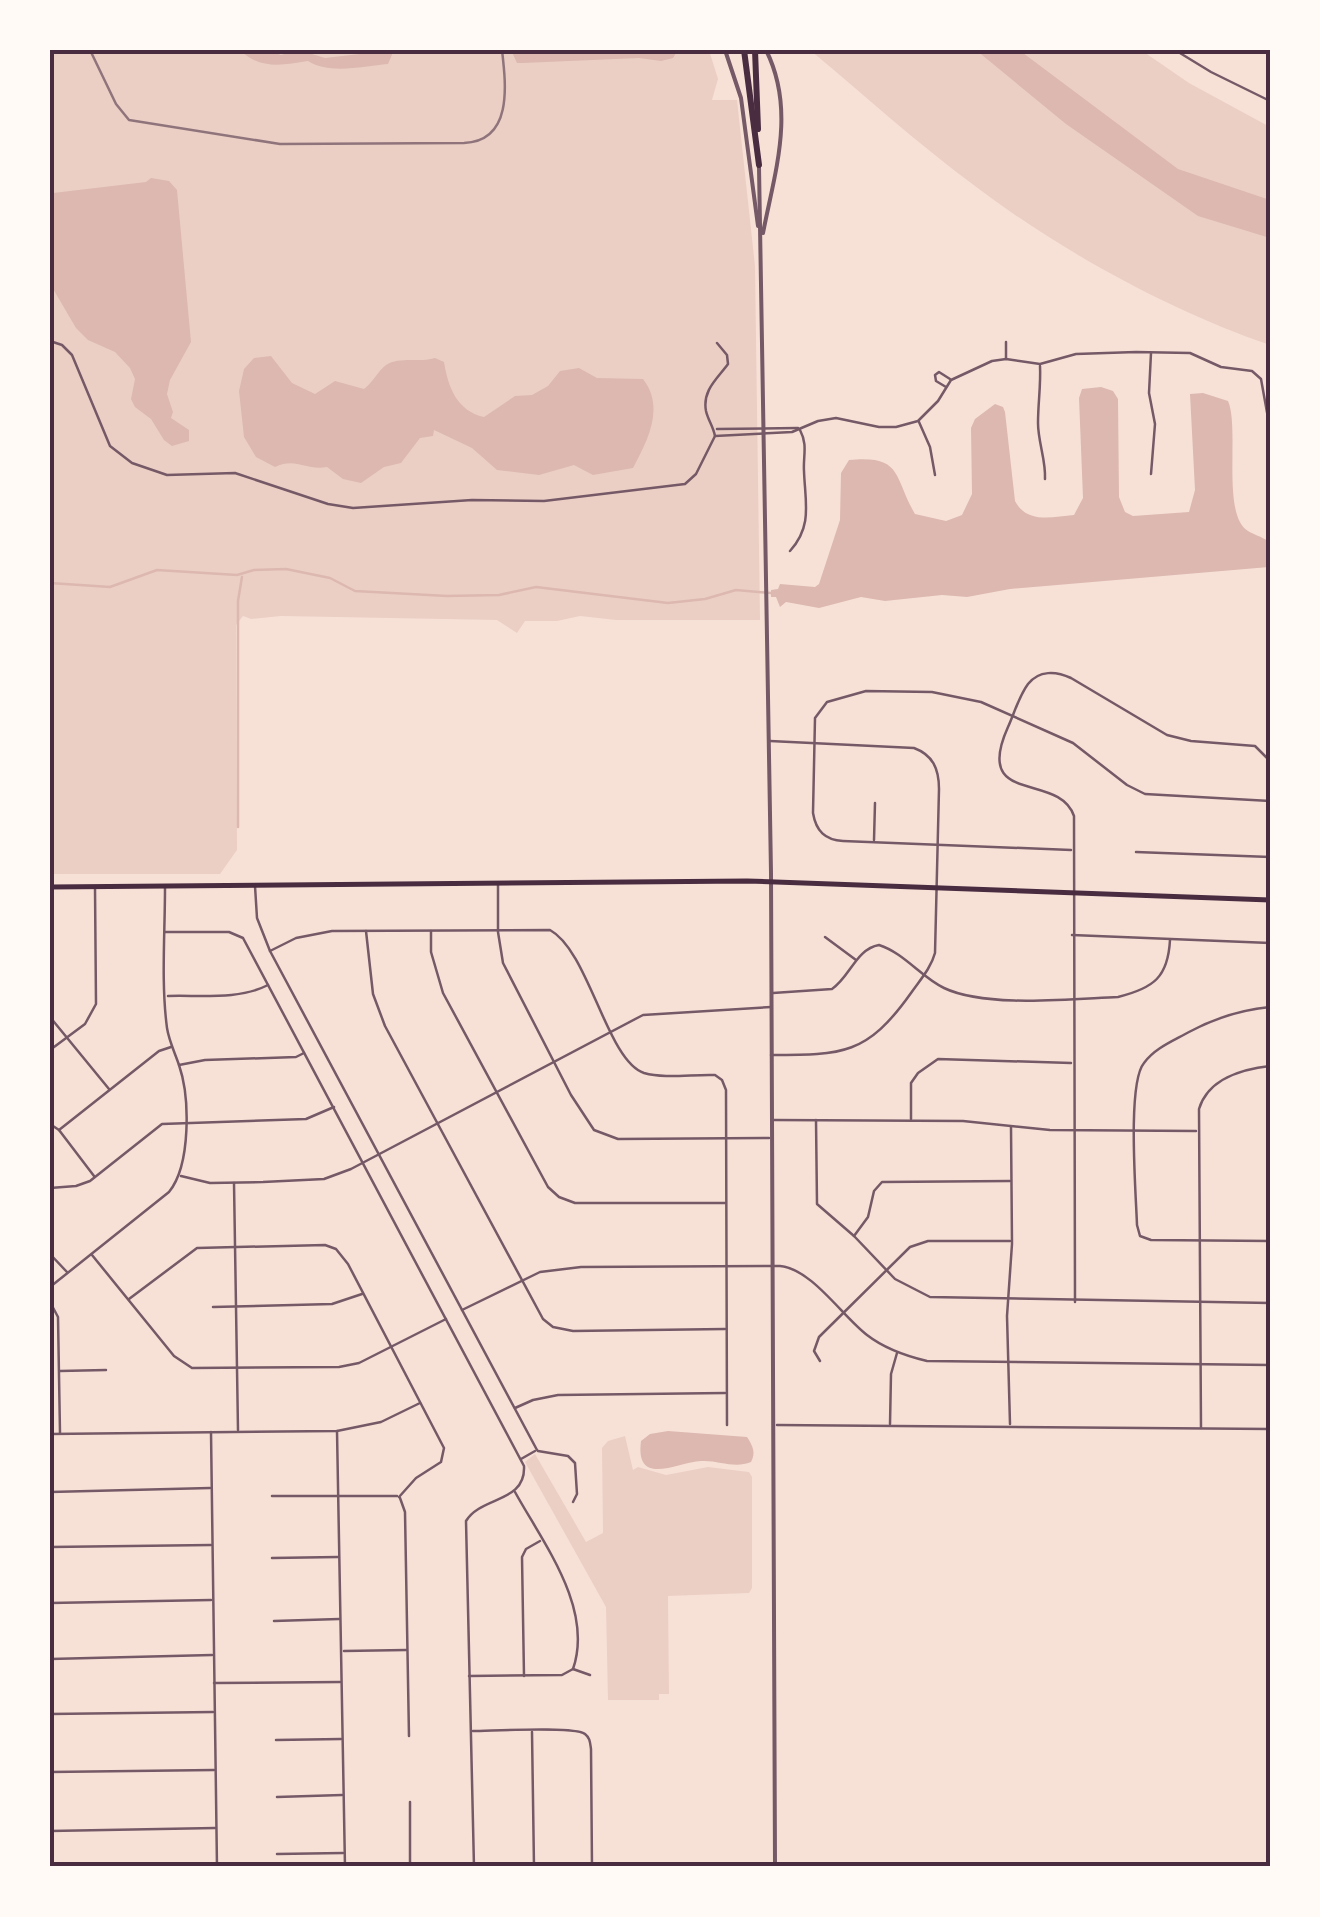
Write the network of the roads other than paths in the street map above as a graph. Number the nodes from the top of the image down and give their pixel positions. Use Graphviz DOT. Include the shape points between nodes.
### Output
graph roads {
  1 [pos="725,50"];
  2 [pos="744,50"];
  3 [pos="755,50"];
  4 [pos="766,50"];
  5 [pos="1175,50"];
  6 [pos="752,81"];
  7 [pos="1270,101"];
  8 [pos="759,165"];
  9 [pos="761,242"];
  10 [pos="50,341"];
  11 [pos="1006,342"];
  12 [pos="717,343"];
  13 [pos="1151,352"];
  14 [pos="1006,359"];
  15 [pos="1040,364"];
  16 [pos="951,380"];
  17 [pos="946,387"];
  18 [pos="918,420"];
  19 [pos="762,426"];
  20 [pos="714,429"];
  21 [pos="800,429"];
  22 [pos="1270,430"];
  23 [pos="762,434"];
  24 [pos="714,436"];
  25 [pos="1270,448"];
  26 [pos="1150,474"];
  27 [pos="935,475"];
  28 [pos="1270,475"];
  29 [pos="1045,479"];
  30 [pos="790,551"];
  31 [pos="1013,716"];
  32 [pos="768,741"];
  33 [pos="812,743"];
  34 [pos="1270,762"];
  35 [pos="1270,801"];
  36 [pos="875,803"];
  37 [pos="874,842"];
  38 [pos="936,845"];
  39 [pos="1073,850"];
  40 [pos="1136,852"];
  41 [pos="1270,857"];
  42 [pos="771,882"];
  43 [pos="498,884"];
  44 [pos="254,886"];
  45 [pos="165,887"];
  46 [pos="50,888"];
  47 [pos="95,888"];
  48 [pos="936,888"];
  49 [pos="1072,893"];
  50 [pos="1270,900"];
  51 [pos="498,929"];
  52 [pos="431,930"];
  53 [pos="366,931"];
  54 [pos="165,932"];
  55 [pos="1072,935"];
  56 [pos="825,937"];
  57 [pos="1170,940"];
  58 [pos="1270,943"];
  59 [pos="270,951"];
  60 [pos="857,960"];
  61 [pos="924,974"];
  62 [pos="270,984"];
  63 [pos="771,993"];
  64 [pos="166,996"];
  65 [pos="1072,998"];
  66 [pos="771,1007"];
  67 [pos="1270,1007"];
  68 [pos="50,1016"];
  69 [pos="611,1031"];
  70 [pos="67,1038"];
  71 [pos="172,1047"];
  72 [pos="50,1050"];
  73 [pos="305,1052"];
  74 [pos="771,1055"];
  75 [pos="553,1061"];
  76 [pos="1072,1063"];
  77 [pos="180,1065"];
  78 [pos="1270,1066"];
  79 [pos="110,1090"];
  80 [pos="495,1092"];
  81 [pos="334,1107"];
  82 [pos="772,1120"];
  83 [pos="816,1120"];
  84 [pos="911,1121"];
  85 [pos="186,1122"];
  86 [pos="437,1123"];
  87 [pos="50,1124"];
  88 [pos="1010,1126"];
  89 [pos="60,1130"];
  90 [pos="1074,1130"];
  91 [pos="1196,1130"];
  92 [pos="1136,1131"];
  93 [pos="726,1138"];
  94 [pos="772,1138"];
  95 [pos="379,1154"];
  96 [pos="363,1162"];
  97 [pos="181,1176"];
  98 [pos="95,1177"];
  99 [pos="1012,1181"];
  100 [pos="234,1182"];
  101 [pos="50,1188"];
  102 [pos="726,1202"];
  103 [pos="854,1236"];
  104 [pos="1012,1240"];
  105 [pos="1198,1241"];
  106 [pos="1270,1241"];
  107 [pos="235,1245"];
  108 [pos="50,1254"];
  109 [pos="92,1254"];
  110 [pos="726,1266"];
  111 [pos="772,1266"];
  112 [pos="886,1270"];
  113 [pos="68,1274"];
  114 [pos="522,1282"];
  115 [pos="50,1287"];
  116 [pos="363,1293"];
  117 [pos="129,1299"];
  118 [pos="1008,1301"];
  119 [pos="50,1302"];
  120 [pos="1074,1302"];
  121 [pos="1199,1302"];
  122 [pos="1270,1303"];
  123 [pos="236,1306"];
  124 [pos="213,1307"];
  125 [pos="462,1310"];
  126 [pos="843,1312"];
  127 [pos="447,1318"];
  128 [pos="726,1329"];
  129 [pos="392,1348"];
  130 [pos="897,1352"];
  131 [pos="820,1360"];
  132 [pos="1008,1363"];
  133 [pos="1200,1365"];
  134 [pos="1270,1365"];
  135 [pos="237,1368"];
  136 [pos="59,1370"];
  137 [pos="106,1370"];
  138 [pos="727,1392"];
  139 [pos="421,1403"];
  140 [pos="514,1409"];
  141 [pos="728,1425"];
  142 [pos="773,1425"];
  143 [pos="890,1426"];
  144 [pos="1010,1427"];
  145 [pos="1201,1428"];
  146 [pos="1270,1429"];
  147 [pos="337,1431"];
  148 [pos="211,1432"];
  149 [pos="238,1432"];
  150 [pos="50,1434"];
  151 [pos="60,1434"];
  152 [pos="537,1450"];
  153 [pos="520,1460"];
  154 [pos="212,1488"];
  155 [pos="50,1492"];
  156 [pos="515,1492"];
  157 [pos="338,1495"];
  158 [pos="272,1496"];
  159 [pos="399,1497"];
  160 [pos="573,1502"];
  161 [pos="542,1540"];
  162 [pos="212,1545"];
  163 [pos="50,1548"];
  164 [pos="340,1557"];
  165 [pos="272,1558"];
  166 [pos="213,1600"];
  167 [pos="50,1603"];
  168 [pos="340,1619"];
  169 [pos="274,1621"];
  170 [pos="408,1650"];
  171 [pos="341,1651"];
  172 [pos="214,1655"];
  173 [pos="50,1659"];
  174 [pos="573,1669"];
  175 [pos="590,1674"];
  176 [pos="468,1676"];
  177 [pos="524,1676"];
  178 [pos="342,1682"];
  179 [pos="214,1684"];
  180 [pos="214,1712"];
  181 [pos="50,1714"];
  182 [pos="473,1731"];
  183 [pos="532,1731"];
  184 [pos="409,1736"];
  185 [pos="343,1739"];
  186 [pos="276,1740"];
  187 [pos="216,1770"];
  188 [pos="50,1772"];
  189 [pos="344,1796"];
  190 [pos="277,1797"];
  191 [pos="410,1802"];
  192 [pos="217,1828"];
  193 [pos="50,1830"];
  194 [pos="344,1852"];
  195 [pos="278,1854"];
  196 [pos="217,1867"];
  197 [pos="345,1867"];
  198 [pos="410,1867"];
  199 [pos="474,1867"];
  200 [pos="534,1867"];
  201 [pos="592,1867"];
  202 [pos="774,1867"];
  1 -- 9 [label="street" via="742,98"];
  2 -- 6 [label="highway"];
  3 -- 6 [label="highway"];
  4 -- 9 [label="street" via="784,126"];
  5 -- 7 [label="street"];
  6 -- 8 [label="highway"];
  8 -- 9 [label="street"];
  9 -- 19 [label="street"];
  10 -- 24 [label="street" via="72,355 106,441 128,461 176,476 235,473 340,507 528,502 682,486 696,474"];
  11 -- 14 [label="street"];
  12 -- 20 [label="street" via="728,364 706,397"];
  13 -- 15 [label="street" via="1076,354"];
  13 -- 22 [label="street" via="1190,353 1252,371 1262,379"];
  13 -- 26 [label="street"];
  14 -- 15 [label="street"];
  14 -- 16 [label="street"];
  15 -- 29 [label="street"];
  16 -- 17 [label="street"];
  16 -- 17 [label="street" via="935,375"];
  17 -- 18 [label="street"];
  18 -- 21 [label="street" via="887,428 836,418"];
  18 -- 27 [label="street"];
  19 -- 20 [label="street"];
  19 -- 21 [label="street"];
  19 -- 23 [label="street"];
  20 -- 24 [label="street"];
  21 -- 23 [label="street"];
  21 -- 30 [label="street" via="807,517"];
  23 -- 24 [label="street"];
  23 -- 32 [label="street"];
  25 -- 28 [label="street"];
  31 -- 33 [label="street" via="949,694 866,691 822,706"];
  31 -- 34 [label="street" via="1029,683 1055,672 1167,735 1254,746"];
  31 -- 35 [label="street" via="1074,743 1145,794"];
  31 -- 39 [label="street" via="1001,745 1001,767 1016,784 1068,804"];
  32 -- 33 [label="street"];
  32 -- 42 [label="street"];
  33 -- 37 [label="street" via="812,813 820,832 835,840"];
  33 -- 38 [label="street" via="920,750 939,779"];
  36 -- 37 [label="street"];
  37 -- 38 [label="street"];
  38 -- 39 [label="street"];
  38 -- 48 [label="street"];
  39 -- 49 [label="street"];
  40 -- 41 [label="street"];
  42 -- 43 [label="main road"];
  42 -- 48 [label="main road"];
  42 -- 63 [label="street"];
  43 -- 44 [label="main road"];
  43 -- 51 [label="street"];
  44 -- 45 [label="main road"];
  44 -- 59 [label="street"];
  45 -- 47 [label="main road"];
  45 -- 54 [label="street"];
  46 -- 47 [label="main road"];
  47 -- 70 [label="street" via="96,1004"];
  48 -- 49 [label="main road"];
  48 -- 61 [label="street" via="935,953"];
  49 -- 50 [label="main road"];
  49 -- 55 [label="street"];
  51 -- 52 [label="street"];
  51 -- 69 [label="street" via="543,929 562,939"];
  51 -- 75 [label="street" via="503,963"];
  52 -- 53 [label="street"];
  52 -- 80 [label="street" via="443,993"];
  53 -- 59 [label="street" via="296,938"];
  53 -- 86 [label="street" via="379,1010"];
  54 -- 62 [label="street" via="243,938"];
  54 -- 64 [label="street"];
  55 -- 57 [label="street"];
  55 -- 65 [label="street"];
  56 -- 60 [label="street"];
  57 -- 58 [label="street"];
  57 -- 65 [label="street" via="1167,967 1145,987 1118,997"];
  59 -- 95 [label="street"];
  60 -- 61 [label="street" via="867,948 882,945"];
  60 -- 63 [label="street" via="826,992"];
  61 -- 65 [label="street" via="977,998"];
  61 -- 74 [label="street" via="861,1044 832,1054"];
  62 -- 64 [label="street" via="234,995"];
  62 -- 73 [label="street"];
  63 -- 66 [label="street"];
  64 -- 71 [label="street"];
  65 -- 76 [label="street"];
  66 -- 69 [label="street" via="642,1015"];
  66 -- 74 [label="street"];
  67 -- 92 [label="street" via="1208,1021 1151,1055 1135,1084"];
  68 -- 70 [label="street"];
  69 -- 75 [label="street"];
  69 -- 93 [label="street" via="643,1072 722,1080"];
  70 -- 72 [label="street"];
  70 -- 79 [label="street"];
  71 -- 77 [label="street"];
  71 -- 79 [label="street"];
  73 -- 77 [label="street"];
  73 -- 81 [label="street"];
  74 -- 82 [label="street"];
  75 -- 80 [label="street"];
  75 -- 93 [label="street" via="587,1123 604,1137"];
  76 -- 84 [label="street" via="938,1059 911,1083"];
  76 -- 90 [label="street"];
  77 -- 85 [label="street"];
  78 -- 91 [label="street" via="1248,1068 1210,1088 1200,1102"];
  79 -- 89 [label="street"];
  80 -- 86 [label="street"];
  80 -- 102 [label="street" via="540,1177 559,1197 575,1203"];
  81 -- 85 [label="street" via="306,1119"];
  81 -- 96 [label="street"];
  82 -- 83 [label="street"];
  82 -- 94 [label="street"];
  83 -- 84 [label="street"];
  83 -- 103 [label="street" via="817,1204"];
  84 -- 88 [label="street"];
  85 -- 97 [label="street"];
  85 -- 98 [label="street" via="162,1124"];
  86 -- 95 [label="street"];
  86 -- 114 [label="street"];
  87 -- 89 [label="street"];
  88 -- 90 [label="street"];
  88 -- 99 [label="street"];
  89 -- 98 [label="street"];
  90 -- 92 [label="street"];
  90 -- 120 [label="street"];
  91 -- 92 [label="street"];
  91 -- 105 [label="street"];
  92 -- 105 [label="street" via="1138,1231 1144,1240"];
  93 -- 94 [label="street"];
  93 -- 102 [label="street"];
  94 -- 111 [label="street"];
  95 -- 96 [label="street"];
  95 -- 125 [label="street"];
  96 -- 100 [label="street" via="324,1179"];
  96 -- 127 [label="street"];
  97 -- 100 [label="street"];
  97 -- 109 [label="street"];
  98 -- 101 [label="street"];
  99 -- 103 [label="street" via="882,1182"];
  99 -- 104 [label="street"];
  100 -- 107 [label="street"];
  102 -- 110 [label="street"];
  103 -- 112 [label="street"];
  104 -- 112 [label="street" via="918,1242"];
  104 -- 118 [label="street"];
  105 -- 106 [label="street"];
  105 -- 121 [label="street"];
  107 -- 116 [label="street" via="330,1246"];
  107 -- 117 [label="street" via="196,1248"];
  107 -- 123 [label="street"];
  108 -- 113 [label="street"];
  109 -- 113 [label="street"];
  109 -- 117 [label="street"];
  110 -- 111 [label="street"];
  110 -- 114 [label="street" via="582,1267 540,1272"];
  110 -- 128 [label="street"];
  111 -- 126 [label="street" via="797,1269"];
  111 -- 142 [label="street"];
  112 -- 118 [label="street" via="930,1297"];
  112 -- 126 [label="street"];
  113 -- 115 [label="street"];
  114 -- 125 [label="street"];
  114 -- 128 [label="street" via="543,1319 560,1329"];
  116 -- 123 [label="street" via="332,1304"];
  116 -- 129 [label="street"];
  117 -- 135 [label="street" via="180,1362"];
  118 -- 120 [label="street"];
  118 -- 132 [label="street"];
  119 -- 136 [label="street" via="58,1317"];
  120 -- 121 [label="street"];
  121 -- 122 [label="street"];
  121 -- 133 [label="street"];
  123 -- 124 [label="street"];
  123 -- 135 [label="street"];
  125 -- 140 [label="street"];
  126 -- 130 [label="street"];
  126 -- 131 [label="street" via="816,1341"];
  127 -- 129 [label="street"];
  127 -- 153 [label="street"];
  128 -- 138 [label="street"];
  129 -- 135 [label="street" via="339,1367"];
  129 -- 139 [label="street"];
  130 -- 132 [label="street" via="936,1362"];
  130 -- 143 [label="street"];
  132 -- 133 [label="street"];
  132 -- 144 [label="street"];
  133 -- 134 [label="street"];
  133 -- 145 [label="street"];
  135 -- 149 [label="street"];
  136 -- 137 [label="street"];
  136 -- 151 [label="street"];
  138 -- 140 [label="street" via="558,1395"];
  138 -- 141 [label="street"];
  139 -- 147 [label="street" via="380,1422"];
  139 -- 159 [label="street" via="444,1455"];
  140 -- 152 [label="street"];
  142 -- 143 [label="street"];
  142 -- 202 [label="street"];
  143 -- 144 [label="street"];
  144 -- 145 [label="street"];
  145 -- 146 [label="street"];
  147 -- 149 [label="street"];
  147 -- 157 [label="street"];
  148 -- 149 [label="street"];
  148 -- 151 [label="street"];
  148 -- 154 [label="street"];
  150 -- 151 [label="street"];
  152 -- 153 [label="street"];
  152 -- 160 [label="street" via="576,1463"];
  153 -- 156 [label="street" via="524,1478"];
  154 -- 155 [label="street"];
  154 -- 162 [label="street"];
  156 -- 161 [label="street"];
  156 -- 176 [label="street" via="474,1511 466,1522"];
  157 -- 158 [label="street"];
  157 -- 159 [label="street"];
  157 -- 164 [label="street"];
  159 -- 170 [label="street" via="405,1512"];
  161 -- 174 [label="street" via="575,1604"];
  161 -- 177 [label="street" via="522,1557"];
  162 -- 163 [label="street"];
  162 -- 166 [label="street"];
  164 -- 165 [label="street"];
  164 -- 168 [label="street"];
  166 -- 167 [label="street"];
  166 -- 172 [label="street"];
  168 -- 169 [label="street"];
  168 -- 171 [label="street"];
  170 -- 171 [label="street"];
  170 -- 184 [label="street"];
  171 -- 178 [label="street"];
  172 -- 173 [label="street"];
  172 -- 179 [label="street"];
  174 -- 175 [label="street"];
  174 -- 177 [label="street"];
  176 -- 177 [label="street"];
  176 -- 182 [label="street"];
  178 -- 179 [label="street"];
  178 -- 185 [label="street"];
  179 -- 180 [label="street"];
  180 -- 181 [label="street"];
  180 -- 187 [label="street"];
  182 -- 183 [label="street"];
  182 -- 199 [label="street"];
  183 -- 200 [label="street"];
  183 -- 201 [label="street" via="580,1731 590,1740"];
  185 -- 186 [label="street"];
  185 -- 189 [label="street"];
  187 -- 188 [label="street"];
  187 -- 192 [label="street"];
  189 -- 190 [label="street"];
  189 -- 194 [label="street"];
  191 -- 198 [label="street"];
  192 -- 193 [label="street"];
  192 -- 196 [label="street"];
  194 -- 195 [label="street"];
  194 -- 197 [label="street"];
}
